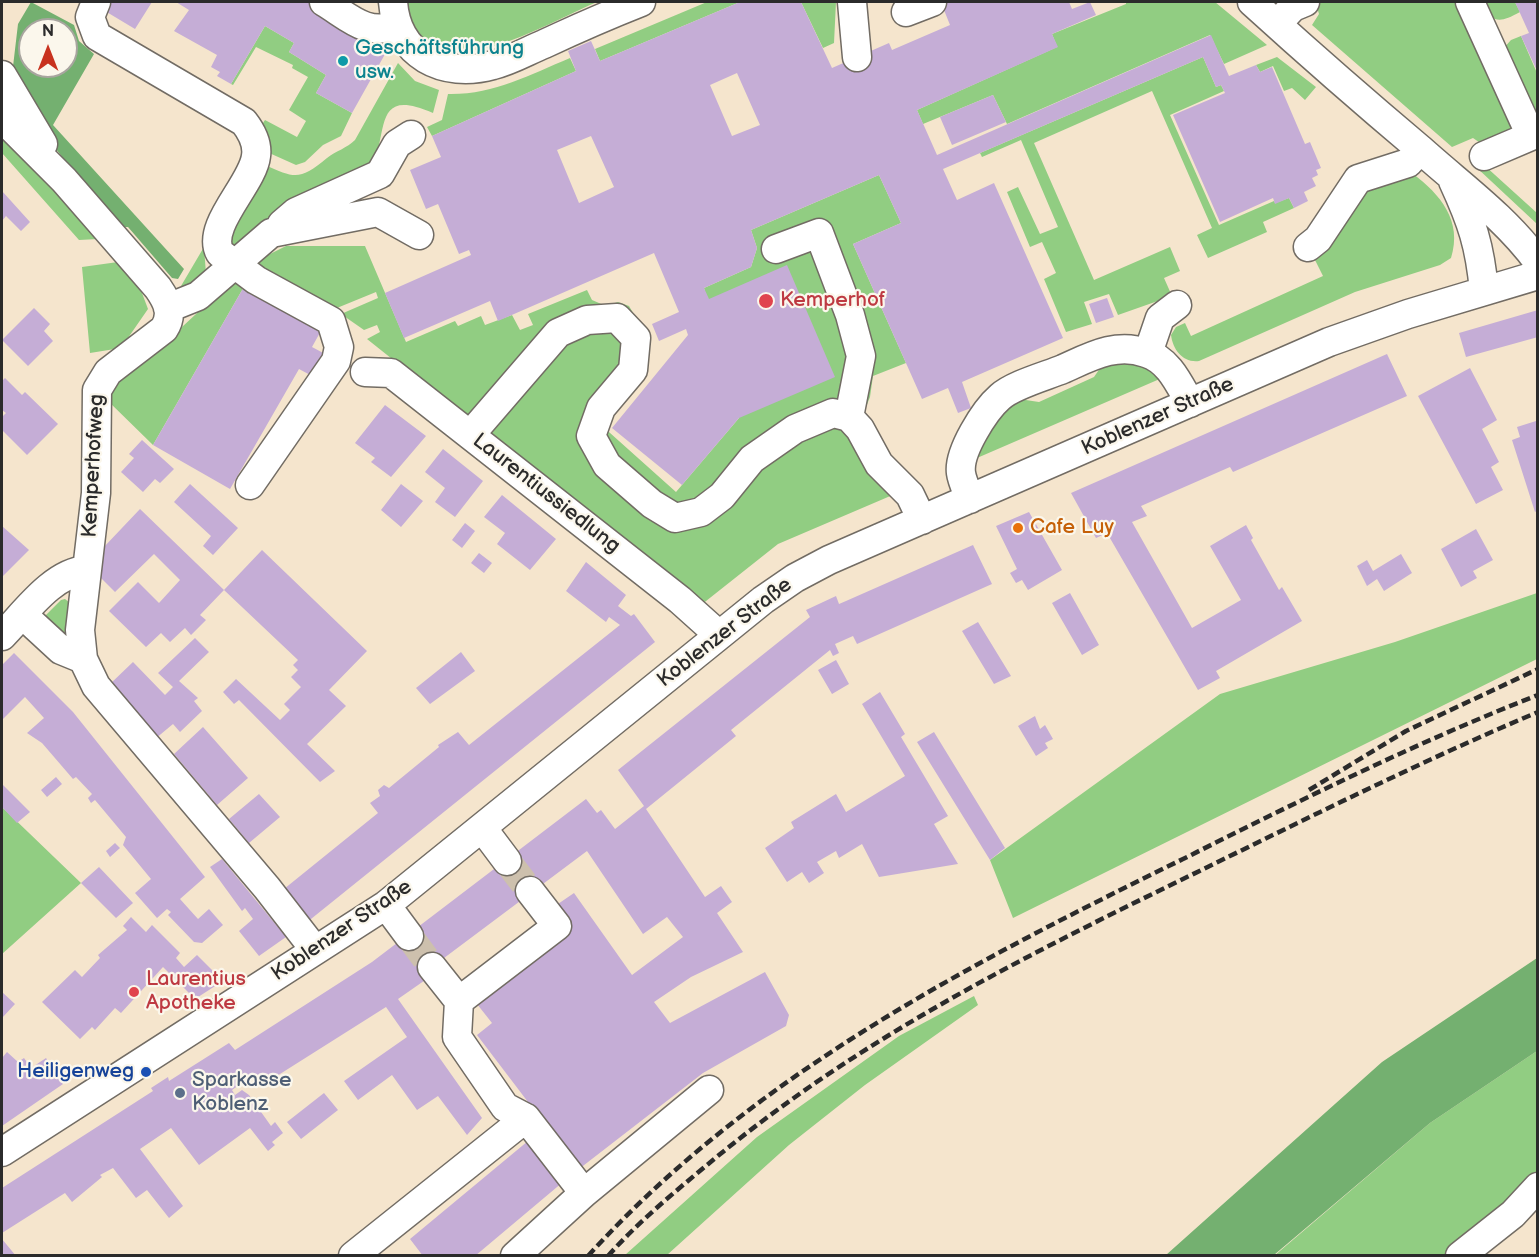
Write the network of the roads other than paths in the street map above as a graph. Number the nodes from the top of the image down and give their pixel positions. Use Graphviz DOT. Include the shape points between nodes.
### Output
graph roads {
  1 [pos="96,2"];
  2 [pos="324,2"];
  3 [pos="641,2"];
  4 [pos="852,2"];
  5 [pos="932,2"];
  6 [pos="1252,2"];
  7 [pos="1305,2"];
  8 [pos="1470,2"];
  9 [pos="906,12"];
  10 [pos="395,14"];
  11 [pos="1277,24"];
  12 [pos="857,57"];
  13 [pos="2,75"];
  14 [pos="2,118"];
  15 [pos="1534,134"];
  16 [pos="411,135"];
  17 [pos="1420,150"];
  18 [pos="1451,177"];
  19 [pos="64,180"];
  20 [pos="271,233"];
  21 [pos="419,235"];
  22 [pos="1308,248"];
  23 [pos="776,249"];
  24 [pos="1538,262"];
  25 [pos="235,265"];
  26 [pos="1538,275"];
  27 [pos="1484,291"];
  28 [pos="1177,305"];
  29 [pos="168,308"];
  30 [pos="1148,353"];
  31 [pos="365,372"];
  32 [pos="1190,403"];
  33 [pos="849,417"];
  34 [pos="470,435"];
  35 [pos="250,485"];
  36 [pos="970,499"];
  37 [pos="922,520"];
  38 [pos="86,570"];
  39 [pos="23,615"];
  40 [pos="719,635"];
  41 [pos="2,636"];
  42 [pos="83,659"];
  43 [pos="483,829"];
  44 [pos="507,861"];
  45 [pos="530,891"];
  46 [pos="386,905"];
  47 [pos="409,936"];
  48 [pos="315,950"];
  49 [pos="432,967"];
  50 [pos="459,1001"];
  51 [pos="708,1090"];
  52 [pos="526,1118"];
  53 [pos="2,1152"];
  54 [pos="1538,1187"];
  55 [pos="585,1193"];
  56 [pos="353,1256"];
  57 [pos="515,1256"];
  58 [pos="1460,1256"];
  1 -- 25 [label="street" via="90,17 97,36 244,122 250,130 256,157 217,236 220,254"];
  2 -- 10 [label="street" via="370,30 381,31"];
  3 -- 10 [label="street" via="504,61 475,68 426,59 404,42"];
  4 -- 12 [label="street"];
  5 -- 9 [label="street"];
  6 -- 11 [label="street"];
  7 -- 11 [label="street" via="1293,7"];
  8 -- 15 [label="street"];
  11 -- 17 [label="street"];
  13 -- 19 [label="street"];
  14 -- 19 [label="street"];
  15 -- 18 [label="street" via="1491,161"];
  16 -- 20 [label="street" via="397,144 380,174 296,212"];
  17 -- 18 [label="street"];
  17 -- 22 [label="street" via="1408,162 1358,179"];
  18 -- 24 [label="street" via="1491,208"];
  18 -- 27 [label="street" via="1481,251"];
  19 -- 29 [label="street" via="158,288"];
  20 -- 21 [label="street" via="378,212"];
  20 -- 25 [label="street"];
  23 -- 33 [label="street" via="819,233 861,356"];
  25 -- 29 [label="street" via="198,296"];
  25 -- 35 [label="street" via="331,321 339,347 336,361"];
  26 -- 27 [label="street, Koblenzer Straße"];
  27 -- 32 [label="street, Koblenzer Straße" via="1329,342"];
  28 -- 30 [label="street" via="1160,318"];
  29 -- 38 [label="street, Kemperhofweg" via="164,329 108,372 97,390 96,493"];
  30 -- 32 [label="street" via="1164,363"];
  30 -- 36 [label="street" via="1116,349 1099,353 1001,395 979,420 963,461 961,472"];
  31 -- 34 [label="street, Laurentiussiedlung" via="391,373"];
  32 -- 36 [label="street, Koblenzer Straße"];
  33 -- 34 [label="street" via="833,413 795,429 752,459 722,496 701,512 675,518 652,504 607,465 591,436 601,408 633,370 636,338 617,318 587,320 558,333"];
  33 -- 37 [label="street" via="879,464 910,495"];
  34 -- 40 [label="street, Laurentiussiedlung"];
  36 -- 37 [label="street, Koblenzer Straße"];
  37 -- 40 [label="street, Koblenzer Straße" via="795,578"];
  38 -- 39 [label="street" via="62,578"];
  38 -- 42 [label="street, Kemperhofweg" via="80,630"];
  39 -- 41 [label="street"];
  39 -- 42 [label="street" via="61,650"];
  40 -- 43 [label="street, Koblenzer Straße"];
  42 -- 48 [label="street, Kemperhofweg" via="96,686"];
  43 -- 44 [label="street"];
  43 -- 46 [label="street, Koblenzer Straße"];
  45 -- 50 [label="street" via="557,926"];
  46 -- 47 [label="street"];
  46 -- 48 [label="street, Koblenzer Straße"];
  48 -- 53 [label="street, Koblenzer Straße"];
  49 -- 50 [label="street"];
  50 -- 52 [label="street" via="457,1037 505,1107"];
  51 -- 55 [label="street"];
  52 -- 55 [label="street"];
  52 -- 56 [label="street"];
  54 -- 58 [label="street" via="1513,1214"];
  55 -- 57 [label="street"];
}
